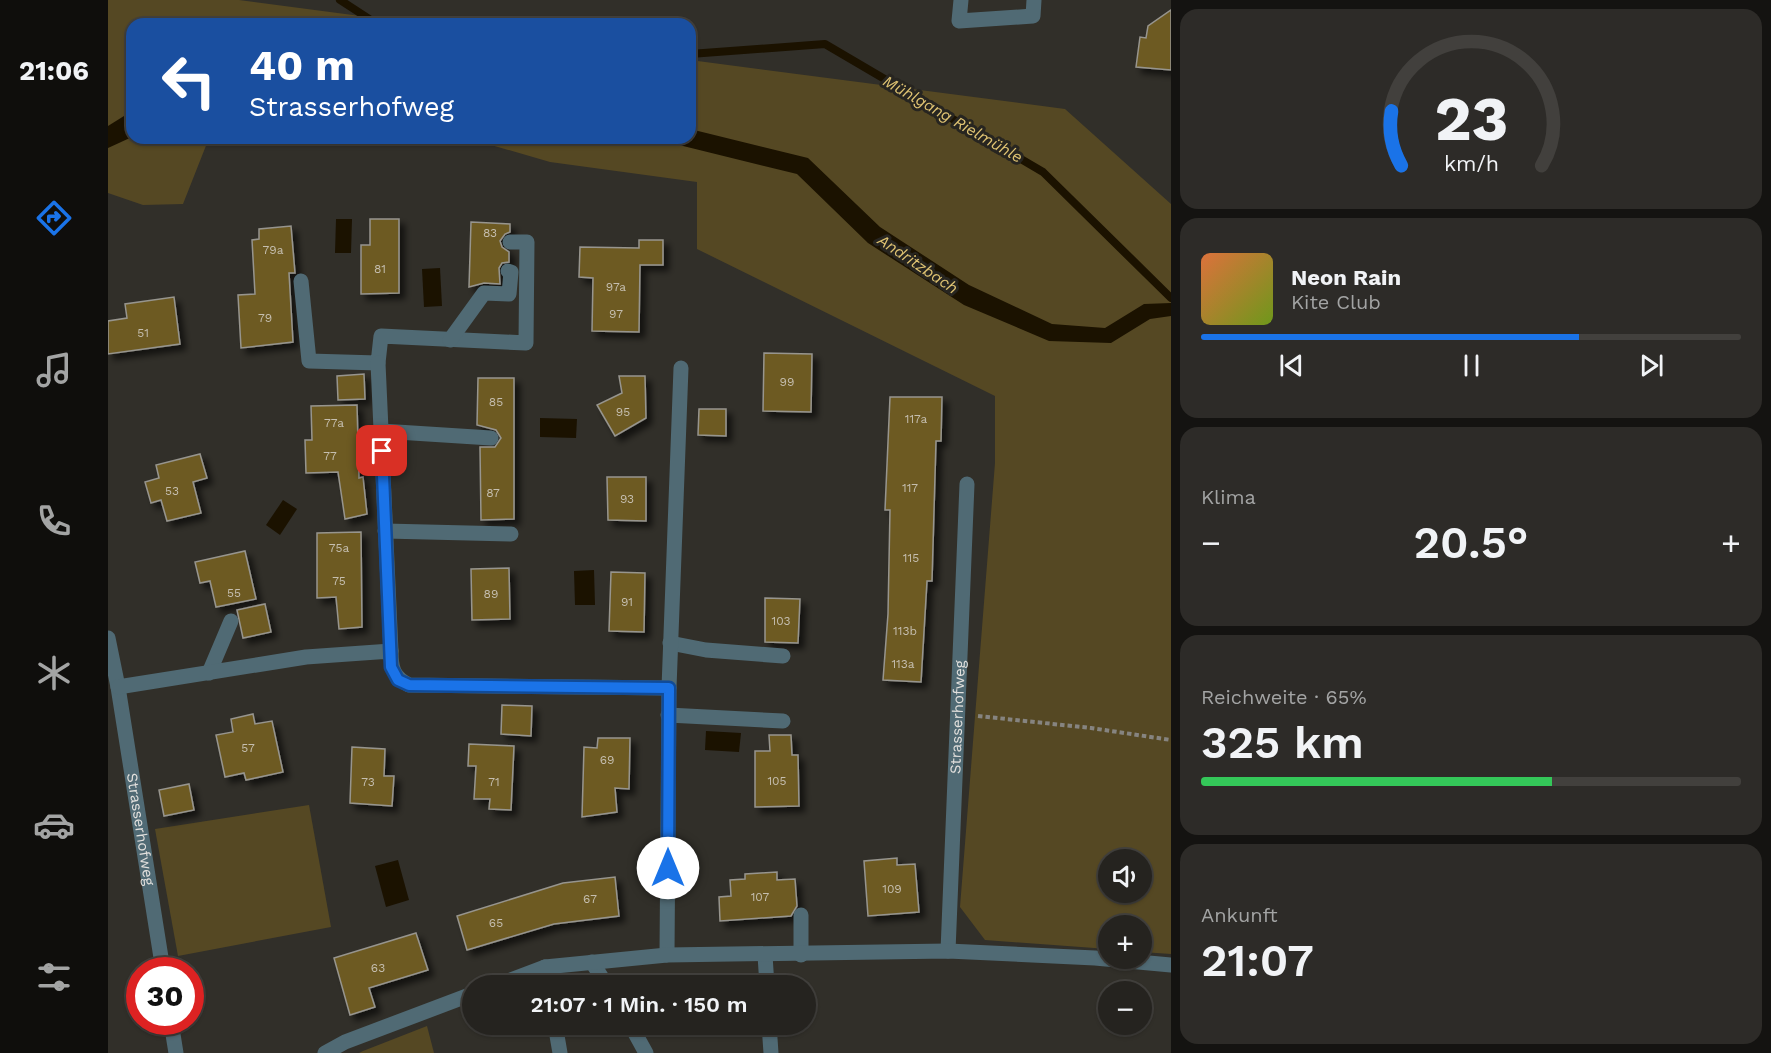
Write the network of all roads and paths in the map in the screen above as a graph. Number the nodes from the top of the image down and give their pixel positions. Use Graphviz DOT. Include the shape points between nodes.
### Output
graph roads {
  1 [pos="961,0"];
  2 [pos="1034,0"];
  3 [pos="510,242"];
  4 [pos="508,272"];
  5 [pos="301,281"];
  6 [pos="450,340"];
  7 [pos="378,363"];
  8 [pos="681,368"];
  9 [pos="381,431"];
  10 [pos="491,438"];
  11 [pos="967,484"];
  12 [pos="385,531"];
  13 [pos="511,534"];
  14 [pos="231,621"];
  15 [pos="108,639"];
  16 [pos="670,644"];
  17 [pos="391,651"];
  18 [pos="783,656"];
  19 [pos="209,673"];
  20 [pos="118,687"];
  21 [pos="669,688"];
  22 [pos="959,714"];
  23 [pos="668,715"];
  24 [pos="783,720"];
  25 [pos="1171,740"];
  26 [pos="801,915"];
  27 [pos="948,951"];
  28 [pos="765,955"];
  29 [pos="801,955"];
  30 [pos="667,956"];
  31 [pos="161,957"];
  32 [pos="592,962"];
  33 [pos="1171,965"];
  34 [pos="544,967"];
  35 [pos="523,975"];
  36 [pos="546,975"];
  37 [pos="600,975"];
  38 [pos="766,975"];
  39 [pos="462,998"];
  40 [pos="173,1035"];
  41 [pos="557,1035"];
  42 [pos="636,1035"];
  43 [pos="770,1035"];
  44 [pos="176,1053"];
  45 [pos="325,1053"];
  46 [pos="560,1053"];
  47 [pos="646,1053"];
  48 [pos="771,1053"];
  1 -- 2 [label="street" via="959,21 1033,16"];
  3 -- 6 [label="street" via="527,242 526,343"];
  4 -- 6 [label="street" via="509,294 484,293"];
  5 -- 7 [label="street" via="309,361"];
  6 -- 7 [label="street" via="381,336"];
  7 -- 9 [label="street"];
  8 -- 16 [label="street"];
  9 -- 10 [label="street"];
  9 -- 12 [label="street"];
  11 -- 22 [label="street, Strasserhofweg"];
  12 -- 13 [label="street"];
  12 -- 17 [label="street"];
  14 -- 19 [label="street"];
  15 -- 20 [label="street, Strasserhofweg"];
  16 -- 18 [label="street"];
  16 -- 21 [label="street"];
  17 -- 19 [label="street" via="306,657"];
  17 -- 21 [label="street" via="391,667 398,680 409,685"];
  19 -- 20 [label="street"];
  20 -- 31 [label="street, Strasserhofweg"];
  21 -- 23 [label="street"];
  22 -- 25 [label="path"];
  22 -- 27 [label="street, Strasserhofweg"];
  23 -- 24 [label="street"];
  23 -- 30 [label="street"];
  26 -- 29 [label="street"];
  27 -- 29 [label="street"];
  27 -- 33 [label="street"];
  28 -- 29 [label="street"];
  28 -- 30 [label="street"];
  28 -- 38 [label="street"];
  30 -- 32 [label="street"];
  32 -- 34 [label="street"];
  32 -- 37 [label="street"];
  34 -- 35 [label="street"];
  34 -- 36 [label="street"];
  39 -- 45 [label="street"];
  40 -- 44 [label="street"];
  41 -- 46 [label="street"];
  42 -- 47 [label="street"];
  43 -- 48 [label="street"];
}
